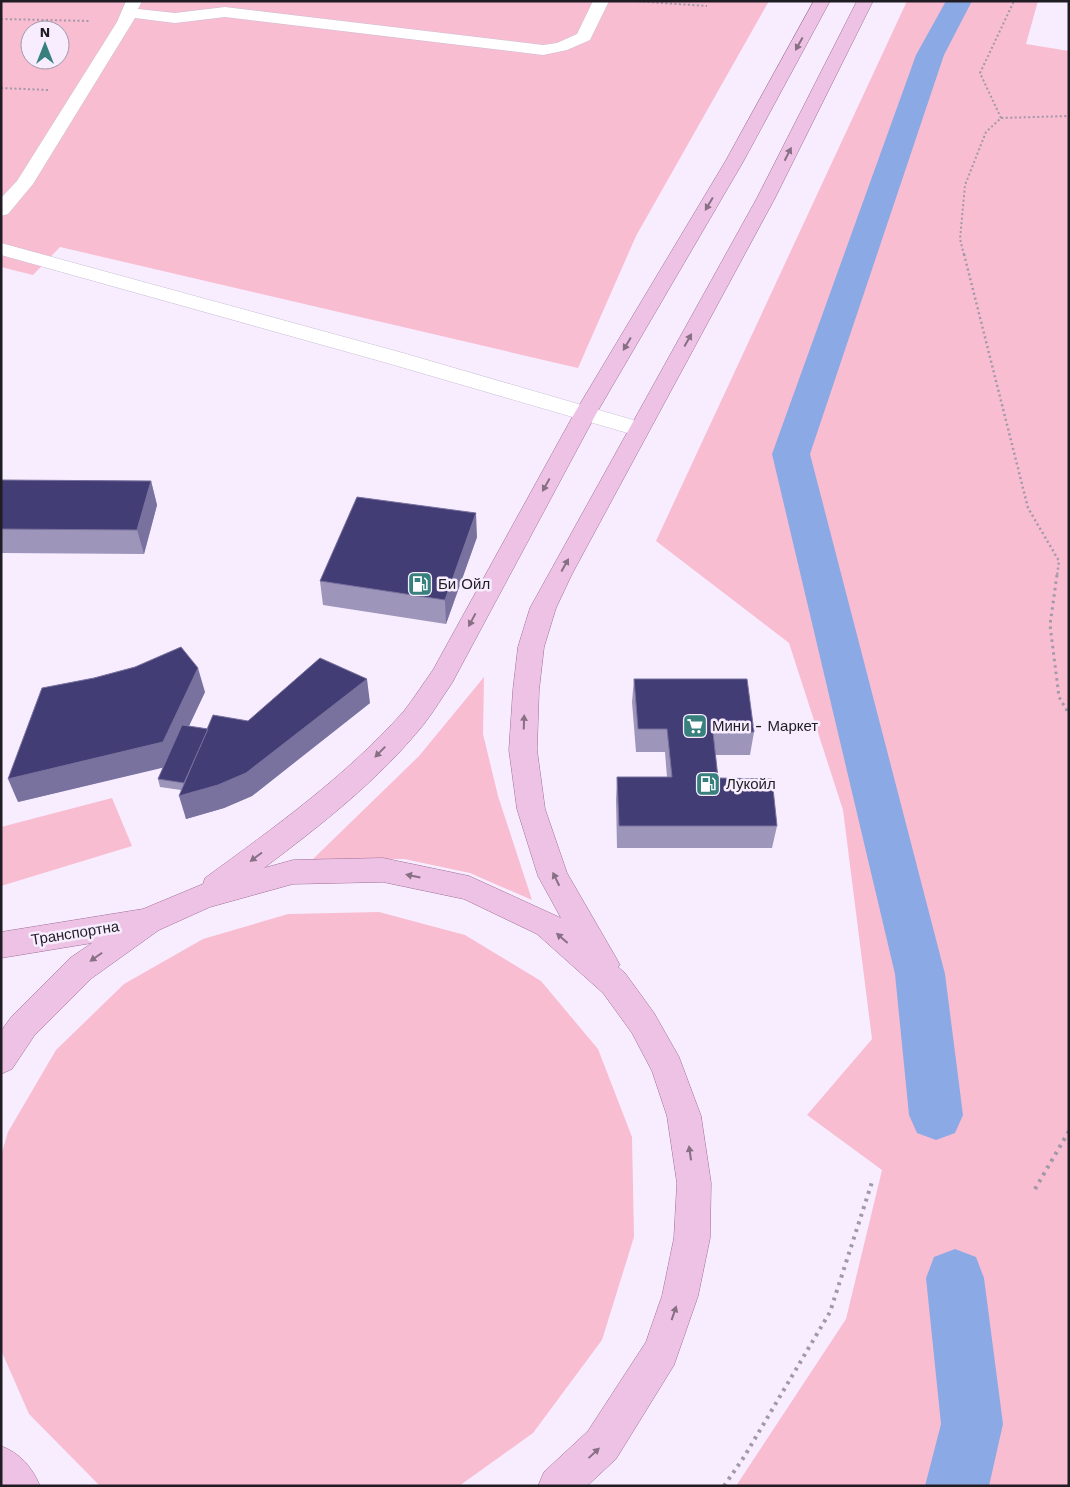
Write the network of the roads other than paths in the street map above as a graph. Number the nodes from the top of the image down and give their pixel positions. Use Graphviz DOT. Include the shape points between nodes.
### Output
graph roads {
  1 [pos="601,1"];
  2 [pos="822,1"];
  3 [pos="865,1"];
  4 [pos="130,12"];
  5 [pos="1,210"];
  6 [pos="1,249"];
  7 [pos="586,414"];
  8 [pos="639,429"];
  9 [pos="204,896"];
  10 [pos="148,922"];
  11 [pos="1,945"];
  12 [pos="614,983"];
  13 [pos="1,1060"];
  14 [pos="1,1465"];
  15 [pos="20,1486"];
  16 [pos="558,1486"];
  1 -- 4 [label="lane" via="584,37 561,47 543,50 225,12 175,18"];
  2 -- 7 [label="main road, one-way" via="734,162"];
  8 -- 3 [label="main road, one-way" via="766,198"];
  4 -- 5 [label="lane" via="24,184"];
  6 -- 7 [label="lane"];
  7 -- 8 [label="lane"];
  7 -- 9 [label="main road, one-way" via="443,676 414,717 313,815"];
  12 -- 8 [label="main road, one-way" via="553,876 531,809 523,750 525,700 531,647 542,608"];
  9 -- 10 [label="main road"];
  12 -- 9 [label="main road, one-way" via="548,926 469,888 383,870 293,872"];
  10 -- 11 [label="main road, Транспортна"];
  10 -- 13 [label="main road, one-way" via="81,968 23,1026"];
  16 -- 12 [label="main road, one-way" via="602,1445 660,1352 680,1296 692,1238 694,1183 684,1116 667,1067 644,1023"];
  14 -- 15 [label="main road"];
}
